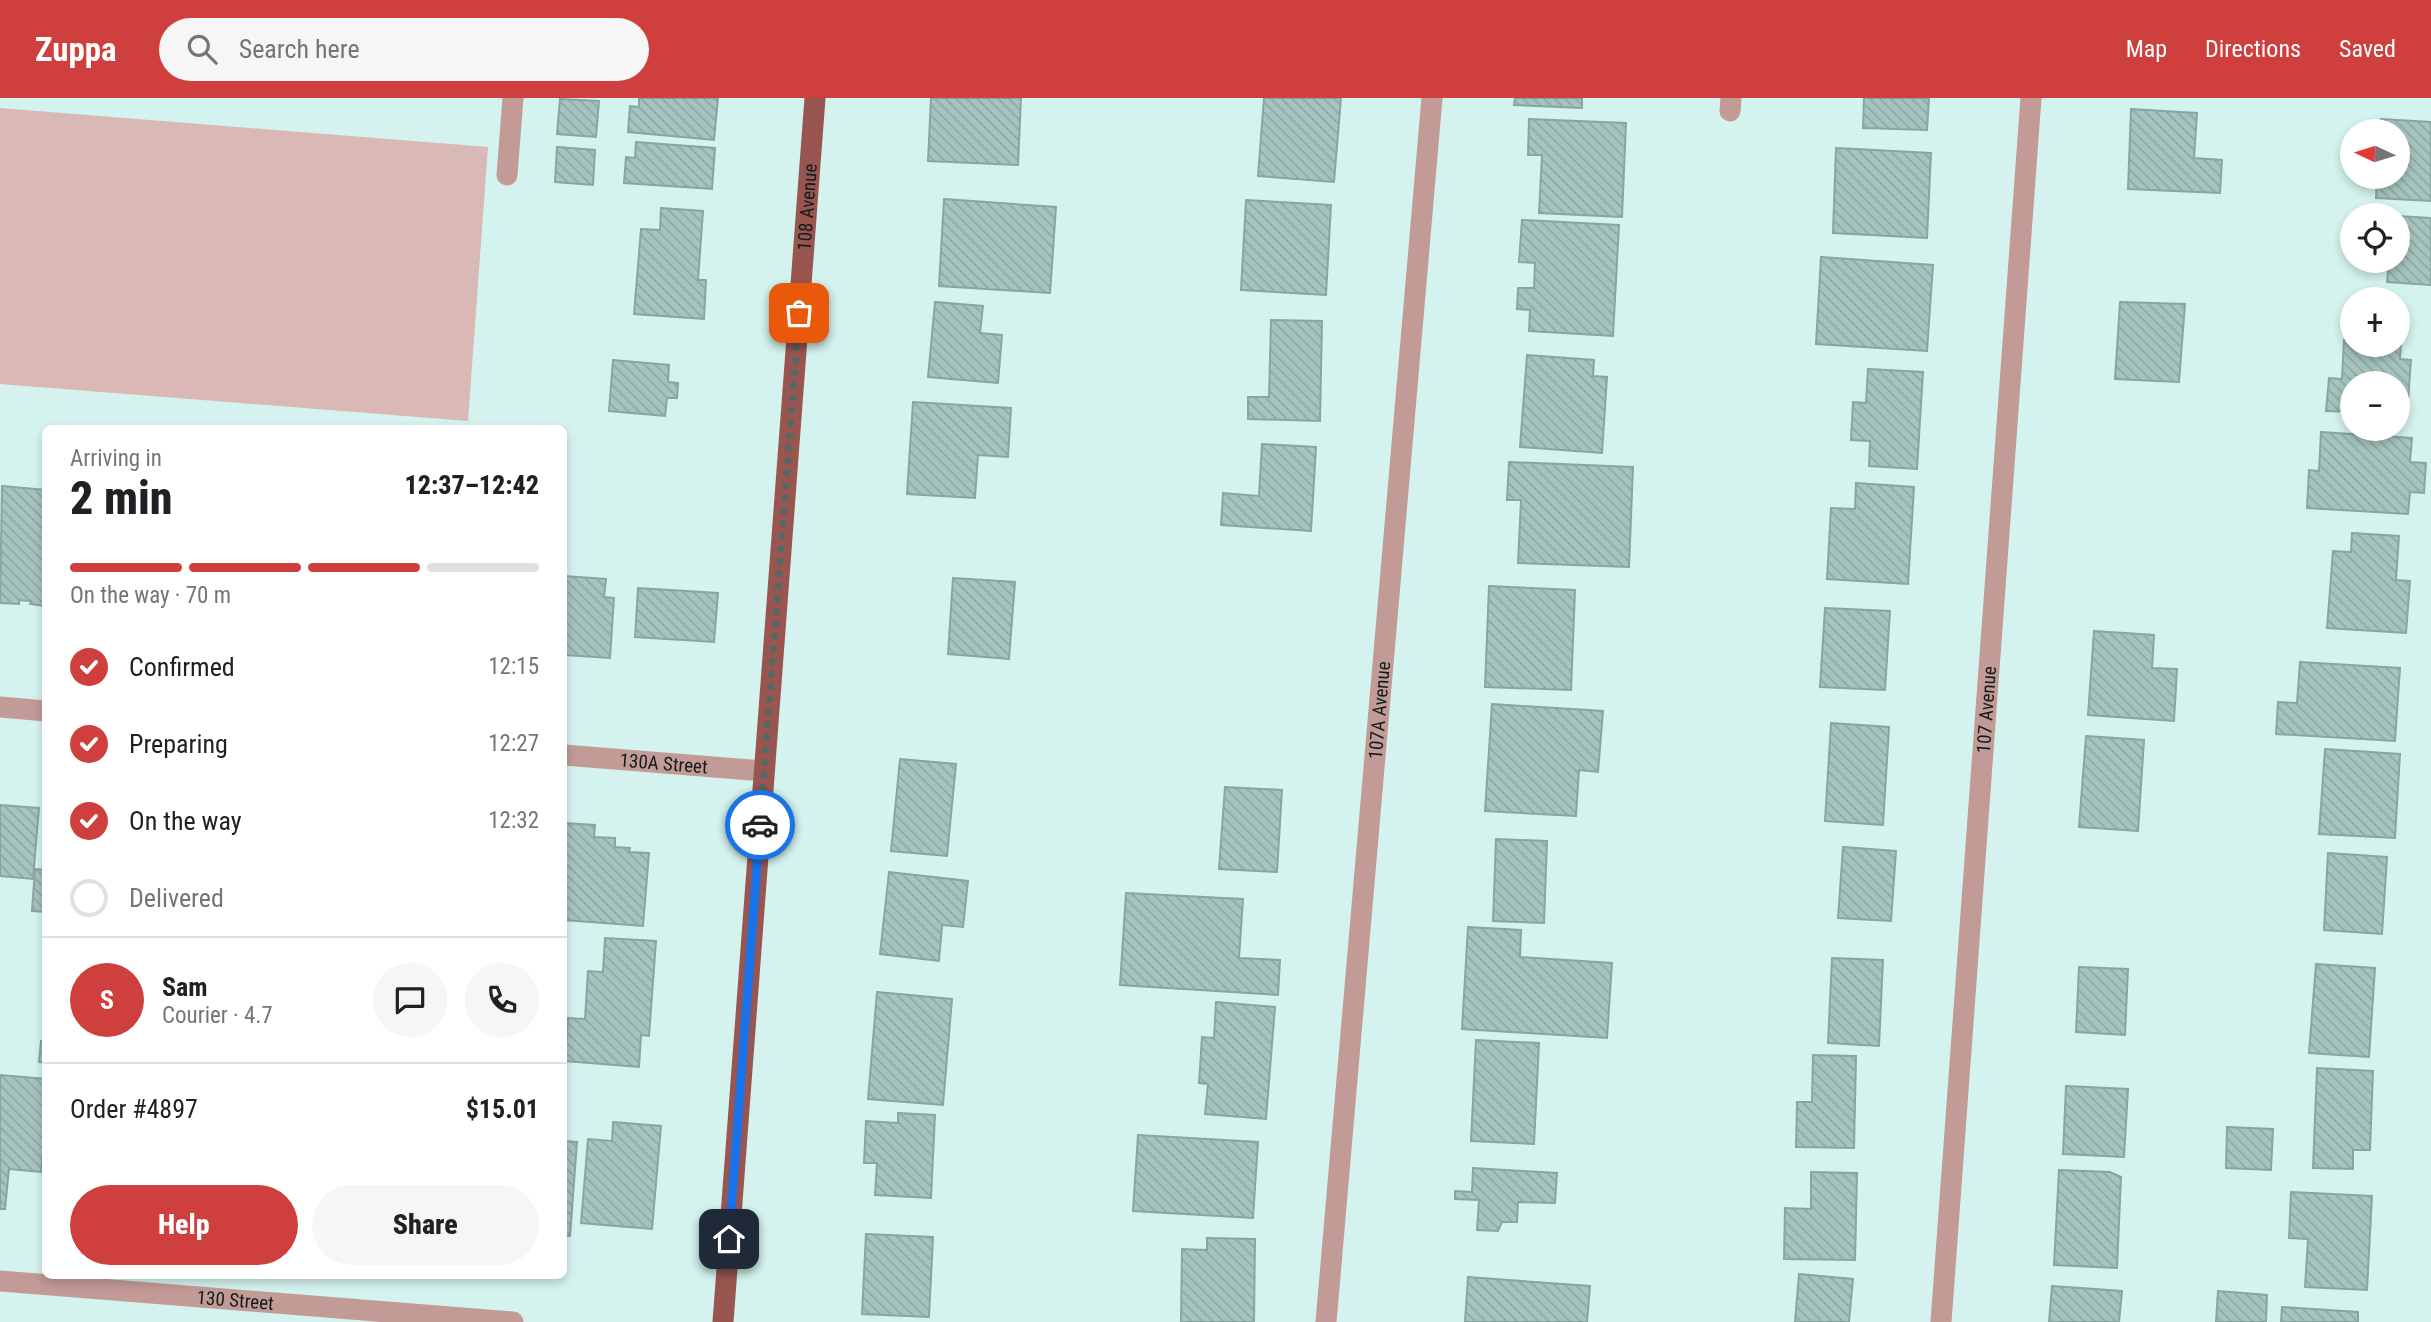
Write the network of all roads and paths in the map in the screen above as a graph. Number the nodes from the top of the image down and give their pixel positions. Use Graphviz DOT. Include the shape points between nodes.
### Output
graph roads {
  1 [pos="513,98"];
  2 [pos="815,98"];
  3 [pos="1432,98"];
  4 [pos="2031,98"];
  5 [pos="507,175"];
  6 [pos="0,707"];
  7 [pos="42,711"];
  8 [pos="567,755"];
  9 [pos="764,771"];
  10 [pos="0,1281"];
  11 [pos="513,1322"];
  12 [pos="723,1322"];
  13 [pos="1326,1322"];
  14 [pos="1941,1322"];
  1 -- 5 [label="street"];
  2 -- 9 [label="main road, 108 Avenue"];
  3 -- 13 [label="street, 107A Avenue"];
  4 -- 14 [label="street, 107 Avenue"];
  6 -- 7 [label="street"];
  8 -- 9 [label="street, 130A Street"];
  9 -- 12 [label="main road, 108 Avenue"];
  10 -- 11 [label="street, 130 Street"];
}
